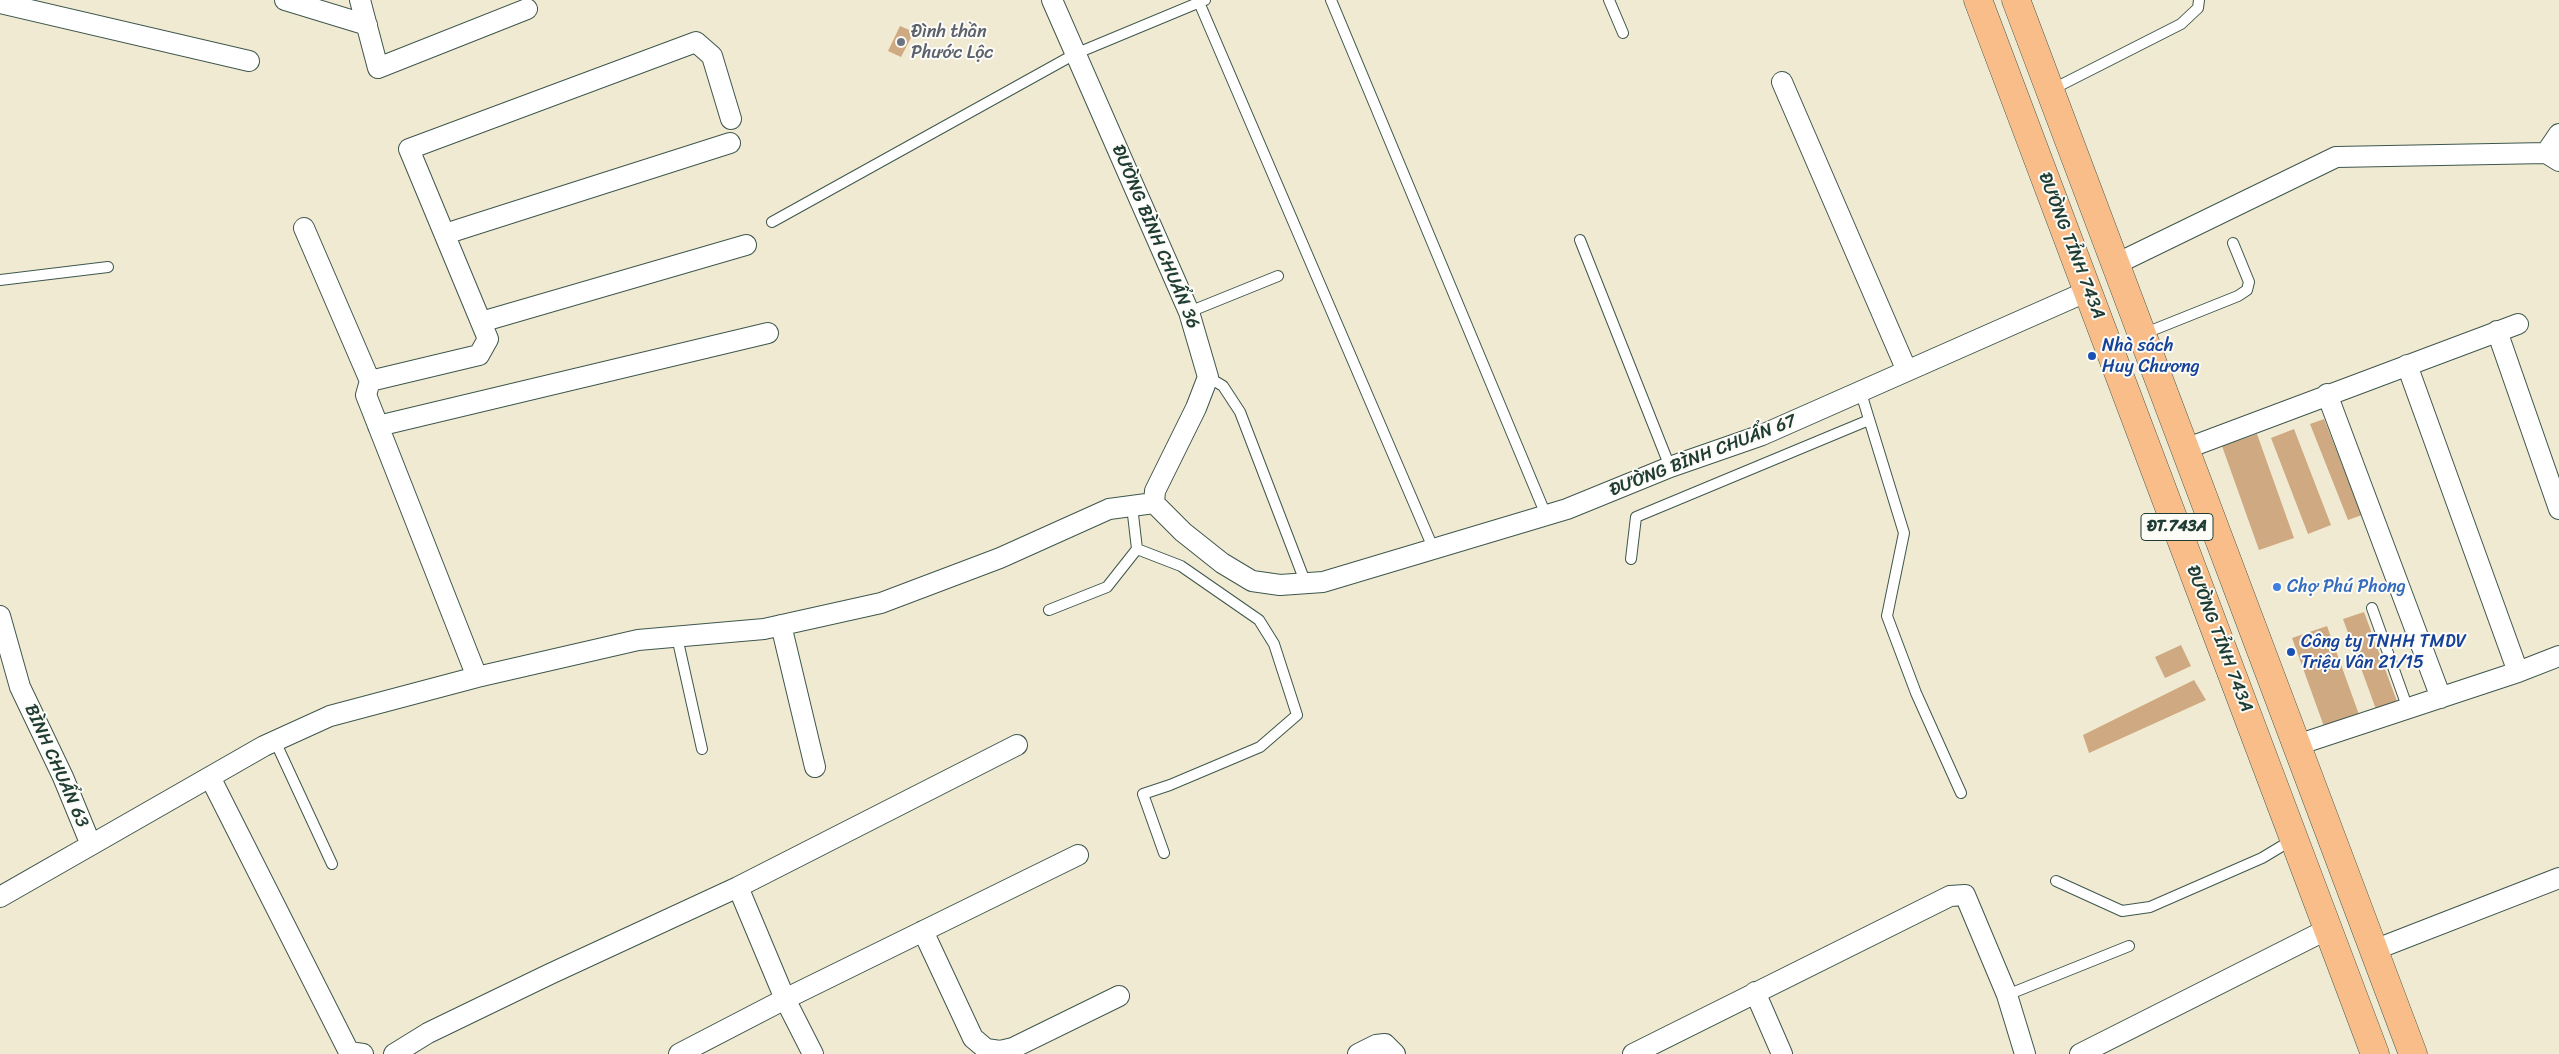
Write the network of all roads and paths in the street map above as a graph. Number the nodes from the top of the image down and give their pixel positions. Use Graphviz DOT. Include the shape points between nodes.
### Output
graph roads {
  1 [pos="285,0"];
  2 [pos="360,0"];
  3 [pos="1052,0"];
  4 [pos="1331,0"];
  5 [pos="1609,0"];
  6 [pos="1978,0"];
  7 [pos="2016,0"];
  8 [pos="2199,0"];
  9 [pos="1201,1"];
  10 [pos="0,3"];
  11 [pos="527,9"];
  12 [pos="367,25"];
  13 [pos="1623,33"];
  14 [pos="1075,54"];
  15 [pos="249,61"];
  16 [pos="1782,82"];
  17 [pos="2050,90"];
  18 [pos="732,119"];
  19 [pos="2559,134"];
  20 [pos="730,143"];
  21 [pos="2552,157"];
  22 [pos="772,222"];
  23 [pos="304,228"];
  24 [pos="445,234"];
  25 [pos="1580,240"];
  26 [pos="2233,243"];
  27 [pos="746,245"];
  28 [pos="2116,264"];
  29 [pos="108,267"];
  30 [pos="1278,276"];
  31 [pos="0,280"];
  32 [pos="2088,291"];
  33 [pos="1189,312"];
  34 [pos="481,322"];
  35 [pos="2518,324"];
  36 [pos="2497,331"];
  37 [pos="768,334"];
  38 [pos="2142,335"];
  39 [pos="2407,364"];
  40 [pos="1907,371"];
  41 [pos="1208,377"];
  42 [pos="370,381"];
  43 [pos="1861,393"];
  44 [pos="2328,394"];
  45 [pos="1869,420"];
  46 [pos="378,426"];
  47 [pos="2185,449"];
  48 [pos="1670,467"];
  49 [pos="1154,503"];
  50 [pos="1132,506"];
  51 [pos="2559,509"];
  52 [pos="1546,515"];
  53 [pos="1137,549"];
  54 [pos="1434,550"];
  55 [pos="1631,559"];
  56 [pos="1306,584"];
  57 [pos="2372,608"];
  58 [pos="1050,610"];
  59 [pos="0,616"];
  60 [pos="781,625"];
  61 [pos="678,637"];
  62 [pos="2559,656"];
  63 [pos="2518,672"];
  64 [pos="477,677"];
  65 [pos="2441,698"];
  66 [pos="2408,709"];
  67 [pos="275,741"];
  68 [pos="1018,745"];
  69 [pos="2296,745"];
  70 [pos="702,749"];
  71 [pos="815,767"];
  72 [pos="210,777"];
  73 [pos="1961,793"];
  74 [pos="2294,838"];
  75 [pos="91,845"];
  76 [pos="1164,854"];
  77 [pos="1078,855"];
  78 [pos="332,864"];
  79 [pos="2559,878"];
  80 [pos="2056,881"];
  81 [pos="738,887"];
  82 [pos="0,897"];
  83 [pos="2328,929"];
  84 [pos="923,931"];
  85 [pos="2129,946"];
  86 [pos="2374,950"];
  87 [pos="1755,992"];
  88 [pos="2007,995"];
  89 [pos="1119,996"];
  90 [pos="785,998"];
  91 [pos="363,1054"];
  92 [pos="394,1054"];
  93 [pos="679,1054"];
  94 [pos="813,1054"];
  95 [pos="1358,1054"];
  96 [pos="1395,1054"];
  97 [pos="1633,1054"];
  98 [pos="1782,1054"];
  99 [pos="2025,1054"];
  100 [pos="2080,1054"];
  101 [pos="2375,1054"];
  102 [pos="2413,1054"];
  1 -- 12 [label="street"];
  2 -- 12 [label="street"];
  3 -- 14 [label="street, ĐƯỜNG BÌNH CHUẨN 36"];
  4 -- 52 [label="lane"];
  5 -- 13 [label="lane"];
  6 -- 32 [label="main road, ĐƯỜNG TỈNH 743A / ĐT.743A"];
  7 -- 17 [label="main road, ĐƯỜNG TỈNH 743A / ĐT.743A"];
  8 -- 17 [label="lane" via="2198,8 2181,24"];
  9 -- 14 [label="lane"];
  9 -- 54 [label="lane"];
  10 -- 15 [label="street"];
  11 -- 12 [label="street" via="378,68"];
  14 -- 22 [label="lane"];
  14 -- 33 [label="street, ĐƯỜNG BÌNH CHUẨN 36"];
  16 -- 40 [label="street"];
  17 -- 28 [label="main road, ĐƯỜNG TỈNH 743A / ĐT.743A"];
  18 -- 24 [label="street" via="712,56 696,42 409,149"];
  19 -- 21 [label="street"];
  20 -- 24 [label="street"];
  21 -- 28 [label="street" via="2336,157"];
  23 -- 42 [label="street"];
  24 -- 34 [label="street"];
  25 -- 48 [label="lane"];
  26 -- 38 [label="lane" via="2249,282 2246,290"];
  27 -- 34 [label="street"];
  28 -- 38 [label="main road, ĐƯỜNG TỈNH 743A / ĐT.743A"];
  29 -- 31 [label="lane"];
  30 -- 33 [label="lane"];
  32 -- 40 [label="street, ĐƯỜNG BÌNH CHUẨN 67"];
  32 -- 74 [label="main road, ĐƯỜNG TỈNH 743A / ĐT.743A"];
  33 -- 41 [label="street, ĐƯỜNG BÌNH CHUẨN 36"];
  34 -- 42 [label="street" via="488,339 479,355"];
  35 -- 36 [label="street"];
  36 -- 39 [label="street"];
  36 -- 51 [label="street"];
  37 -- 46 [label="street"];
  38 -- 47 [label="main road, ĐƯỜNG TỈNH 743A / ĐT.743A"];
  39 -- 44 [label="street"];
  39 -- 63 [label="street"];
  40 -- 43 [label="street, ĐƯỜNG BÌNH CHUẨN 67"];
  41 -- 49 [label="street" via="1155,491"];
  41 -- 56 [label="lane" via="1224,386 1240,412"];
  42 -- 46 [label="street" via="366,395"];
  43 -- 45 [label="lane"];
  43 -- 48 [label="street, ĐƯỜNG BÌNH CHUẨN 67" via="1762,435"];
  44 -- 47 [label="street"];
  44 -- 65 [label="street"];
  45 -- 55 [label="lane" via="1636,517"];
  45 -- 73 [label="lane" via="1904,533 1887,616 1916,693"];
  46 -- 64 [label="street"];
  47 -- 69 [label="main road, ĐƯỜNG TỈNH 743A / ĐT.743A"];
  48 -- 52 [label="street, ĐƯỜNG BÌNH CHUẨN 67"];
  49 -- 50 [label="street"];
  49 -- 56 [label="street" via="1183,532 1222,563 1252,581"];
  50 -- 53 [label="lane"];
  50 -- 60 [label="street" via="1109,509 1000,558 881,603"];
  52 -- 54 [label="street, ĐƯỜNG BÌNH CHUẨN 67"];
  53 -- 58 [label="lane" via="1107,587"];
  53 -- 76 [label="lane" via="1181,566 1259,620 1274,644 1297,715 1260,747 1143,794"];
  54 -- 56 [label="street, ĐƯỜNG BÌNH CHUẨN 67"];
  57 -- 66 [label="lane"];
  59 -- 75 [label="street, BÌNH CHUẨN 63" via="20,687"];
  60 -- 61 [label="street"];
  60 -- 71 [label="street"];
  61 -- 64 [label="street" via="638,640"];
  61 -- 70 [label="lane"];
  62 -- 63 [label="street"];
  63 -- 65 [label="street"];
  64 -- 67 [label="street" via="330,716"];
  65 -- 66 [label="street"];
  66 -- 69 [label="street"];
  67 -- 72 [label="street"];
  67 -- 78 [label="lane"];
  68 -- 81 [label="street"];
  69 -- 86 [label="main road, ĐƯỜNG TỈNH 743A / ĐT.743A"];
  72 -- 75 [label="street"];
  72 -- 91 [label="street" via="349,1052"];
  74 -- 80 [label="lane" via="2262,858 2150,907 2122,911"];
  74 -- 83 [label="main road, ĐƯỜNG TỈNH 743A / ĐT.743A"];
  75 -- 82 [label="street, BÌNH CHUẨN 63"];
  77 -- 84 [label="street"];
  79 -- 86 [label="street"];
  81 -- 90 [label="street"];
  81 -- 92 [label="street" via="428,1033"];
  83 -- 100 [label="street"];
  83 -- 101 [label="main road, ĐƯỜNG TỈNH 743A / ĐT.743A"];
  84 -- 89 [label="street" via="973,1038 986,1049 1000,1051 1013,1048"];
  84 -- 90 [label="street"];
  85 -- 88 [label="lane"];
  86 -- 102 [label="main road, ĐƯỜNG TỈNH 743A / ĐT.743A"];
  87 -- 88 [label="street" via="1950,896 1965,895"];
  87 -- 97 [label="street"];
  87 -- 98 [label="street"];
  88 -- 99 [label="street"];
  90 -- 93 [label="street"];
  90 -- 94 [label="street"];
  95 -- 96 [label="street" via="1385,1044"];
}
